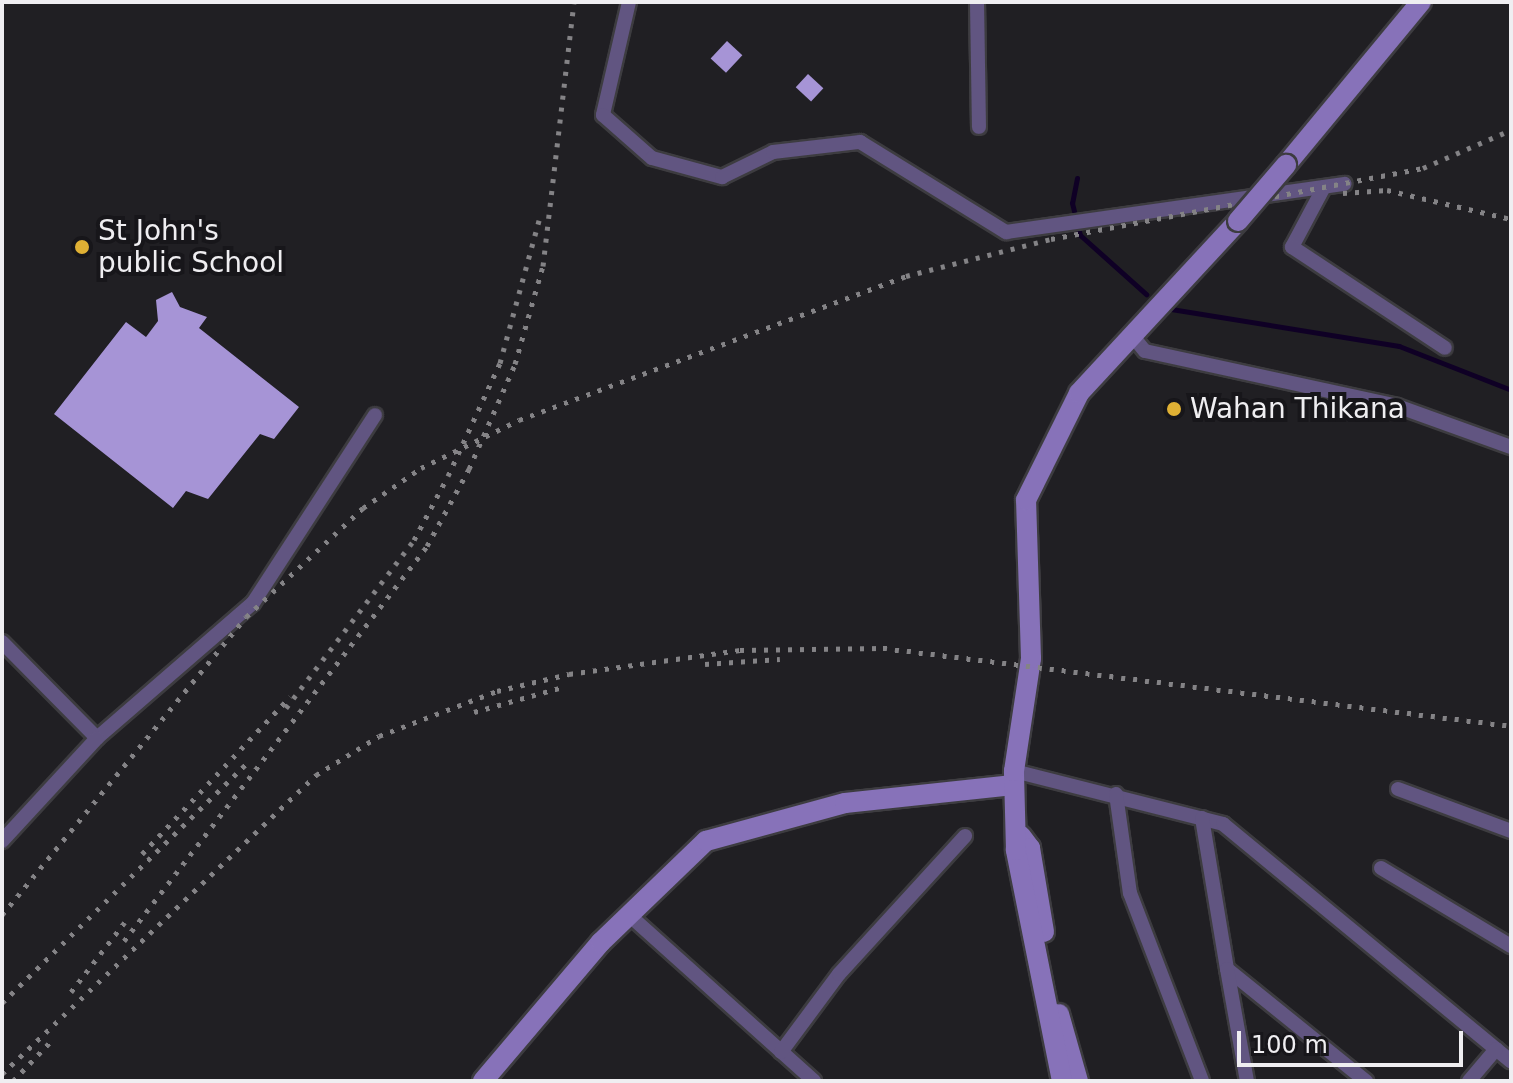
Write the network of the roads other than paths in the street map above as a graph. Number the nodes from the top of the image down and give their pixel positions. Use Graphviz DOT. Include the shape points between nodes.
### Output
graph roads {
  1 [pos="629,2"];
  2 [pos="977,2"];
  3 [pos="1421,2"];
  4 [pos="979,127"];
  5 [pos="1345,184"];
  6 [pos="1324,187"];
  7 [pos="1131,334"];
  8 [pos="1445,348"];
  9 [pos="375,415"];
  10 [pos="1511,447"];
  11 [pos="2,642"];
  12 [pos="97,738"];
  13 [pos="1013,778"];
  14 [pos="1398,789"];
  15 [pos="1116,794"];
  16 [pos="1202,818"];
  17 [pos="1511,831"];
  18 [pos="965,836"];
  19 [pos="1021,836"];
  20 [pos="2,841"];
  21 [pos="1381,868"];
  22 [pos="628,914"];
  23 [pos="1511,946"];
  24 [pos="1227,969"];
  25 [pos="1496,1049"];
  26 [pos="781,1052"];
  27 [pos="1511,1061"];
  28 [pos="805,1078"];
  29 [pos="483,1081"];
  30 [pos="1062,1081"];
  31 [pos="1078,1081"];
  32 [pos="1202,1081"];
  33 [pos="1247,1081"];
  34 [pos="1366,1081"];
  35 [pos="1469,1081"];
  1 -- 6 [label="street" via="603,115 652,158 722,177 773,152 860,142 1006,232"];
  2 -- 4 [label="street"];
  3 -- 7 [label="main road, bridge" via="1238,221"];
  5 -- 6 [label="street"];
  6 -- 8 [label="street" via="1292,247"];
  7 -- 10 [label="street" via="1145,351 1397,406"];
  7 -- 13 [label="main road" via="1079,393 1026,500 1028,653"];
  9 -- 12 [label="street" via="253,603"];
  11 -- 12 [label="street"];
  12 -- 20 [label="street"];
  13 -- 15 [label="street"];
  13 -- 19 [label="main road"];
  13 -- 22 [label="main road" via="768,819 706,841"];
  14 -- 17 [label="street"];
  15 -- 16 [label="street"];
  15 -- 32 [label="street" via="1130,893"];
  16 -- 24 [label="street"];
  16 -- 25 [label="street" via="1223,824"];
  18 -- 26 [label="street" via="839,974"];
  19 -- 30 [label="main road" via="1016,850"];
  19 -- 31 [label="main road" via="1030,848 1058,1011"];
  21 -- 23 [label="street"];
  22 -- 26 [label="street"];
  22 -- 29 [label="main road"];
  24 -- 33 [label="street"];
  24 -- 34 [label="street"];
  25 -- 27 [label="street"];
  25 -- 35 [label="street"];
  26 -- 28 [label="street"];
}
